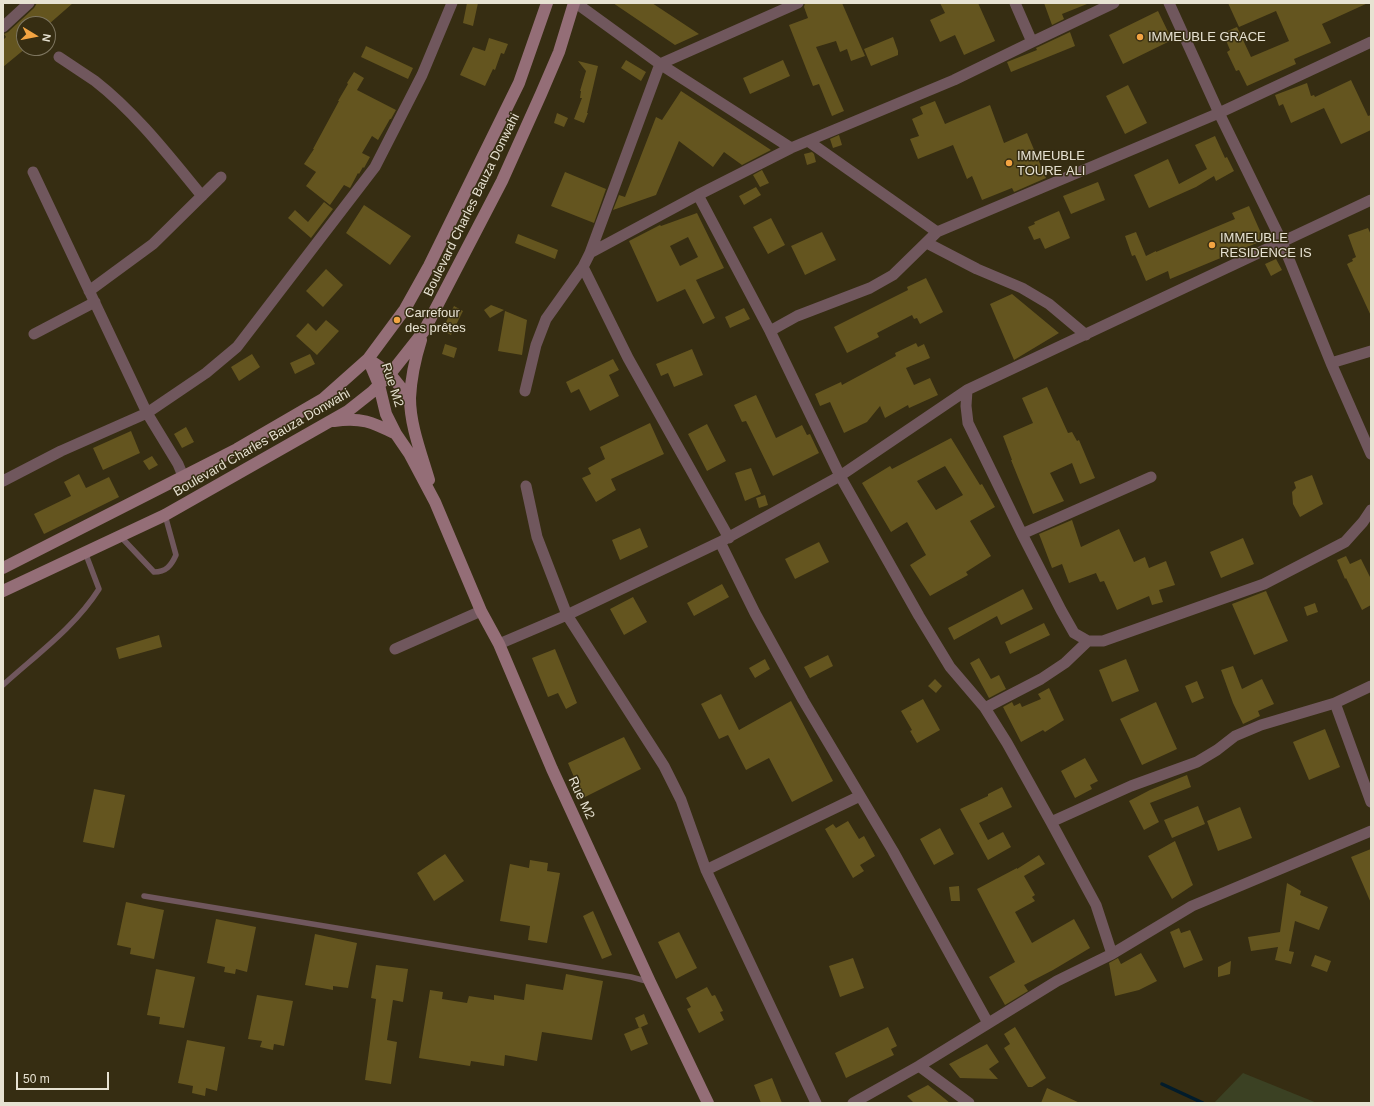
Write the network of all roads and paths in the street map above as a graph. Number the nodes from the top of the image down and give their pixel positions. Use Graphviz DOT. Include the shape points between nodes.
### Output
graph roads {
  1 [pos="30,3"];
  2 [pos="452,3"];
  3 [pos="547,3"];
  4 [pos="575,3"];
  5 [pos="798,3"];
  6 [pos="1015,3"];
  7 [pos="1114,3"];
  8 [pos="1169,3"];
  9 [pos="3,27"];
  10 [pos="1032,42"];
  11 [pos="1371,42"];
  12 [pos="59,57"];
  13 [pos="660,64"];
  14 [pos="1219,113"];
  15 [pos="808,141"];
  16 [pos="791,148"];
  17 [pos="33,172"];
  18 [pos="221,177"];
  19 [pos="698,195"];
  20 [pos="202,196"];
  21 [pos="1371,200"];
  22 [pos="937,232"];
  23 [pos="1282,242"];
  24 [pos="927,243"];
  25 [pos="590,253"];
  26 [pos="583,267"];
  27 [pos="89,291"];
  28 [pos="95,302"];
  29 [pos="424,331"];
  30 [pos="770,331"];
  31 [pos="34,334"];
  32 [pos="1086,335"];
  33 [pos="1371,350"];
  34 [pos="368,359"];
  35 [pos="1331,363"];
  36 [pos="390,374"];
  37 [pos="379,385"];
  38 [pos="967,390"];
  39 [pos="525,391"];
  40 [pos="410,399"];
  41 [pos="147,413"];
  42 [pos="329,422"];
  43 [pos="396,434"];
  44 [pos="1371,454"];
  45 [pos="183,476"];
  46 [pos="840,476"];
  47 [pos="1151,476"];
  48 [pos="3,481"];
  49 [pos="526,486"];
  50 [pos="434,502"];
  51 [pos="1371,510"];
  52 [pos="165,515"];
  53 [pos="1022,534"];
  54 [pos="121,537"];
  55 [pos="724,540"];
  56 [pos="85,552"];
  57 [pos="3,568"];
  58 [pos="3,591"];
  59 [pos="481,611"];
  60 [pos="567,615"];
  61 [pos="1088,641"];
  62 [pos="500,644"];
  63 [pos="395,649"];
  64 [pos="3,685"];
  65 [pos="1371,686"];
  66 [pos="1335,703"];
  67 [pos="985,708"];
  68 [pos="860,796"];
  69 [pos="1371,802"];
  70 [pos="1051,822"];
  71 [pos="1371,831"];
  72 [pos="706,870"];
  73 [pos="144,896"];
  74 [pos="1112,954"];
  75 [pos="650,982"];
  76 [pos="988,1023"];
  77 [pos="920,1066"];
  78 [pos="708,1103"];
  79 [pos="816,1103"];
  80 [pos="853,1103"];
  81 [pos="969,1103"];
  1 -- 9 [label="street"];
  2 -- 41 [label="street" via="422,75 375,167 237,347 206,373"];
  3 -- 34 [label="main road, Boulevard Charles Bauza Donwahi" via="519,83 429,266 405,310"];
  4 -- 13 [label="street"];
  4 -- 29 [label="main road, Boulevard Charles Bauza Donwahi" via="558,52 505,174"];
  5 -- 13 [label="street"];
  6 -- 10 [label="street"];
  7 -- 10 [label="street"];
  8 -- 14 [label="street"];
  10 -- 15 [label="street" via="954,80"];
  11 -- 14 [label="street"];
  12 -- 20 [label="street" via="95,82 122,106 155,140"];
  13 -- 16 [label="street"];
  13 -- 25 [label="street"];
  14 -- 22 [label="street"];
  14 -- 23 [label="street"];
  15 -- 16 [label="street"];
  15 -- 22 [label="street"];
  16 -- 19 [label="street"];
  17 -- 27 [label="street"];
  18 -- 20 [label="street"];
  19 -- 25 [label="street"];
  19 -- 30 [label="street"];
  20 -- 27 [label="street" via="153,244"];
  21 -- 23 [label="street"];
  22 -- 24 [label="street"];
  23 -- 32 [label="street"];
  23 -- 35 [label="street"];
  24 -- 30 [label="street" via="893,275 870,288 797,316"];
  24 -- 32 [label="street" via="1029,292 1049,304"];
  25 -- 26 [label="street"];
  26 -- 39 [label="street" via="546,320 536,345"];
  26 -- 55 [label="street"];
  27 -- 28 [label="street"];
  28 -- 31 [label="street"];
  28 -- 41 [label="street"];
  29 -- 36 [label="main road, Boulevard Charles Bauza Donwahi"];
  29 -- 40 [label="main road" via="412,378"];
  30 -- 46 [label="street"];
  32 -- 38 [label="street"];
  33 -- 35 [label="street"];
  34 -- 36 [label="main road, Rue M2"];
  34 -- 37 [label="main road, Rue M2"];
  34 -- 45 [label="main road, Boulevard Charles Bauza Donwahi" via="322,399 237,449"];
  35 -- 44 [label="street"];
  36 -- 37 [label="main road, Boulevard Charles Bauza Donwahi"];
  36 -- 40 [label="main road, Rue M2"];
  37 -- 42 [label="main road, Boulevard Charles Bauza Donwahi" via="348,411"];
  37 -- 43 [label="main road, Rue M2" via="386,414"];
  38 -- 46 [label="street"];
  38 -- 53 [label="street" via="968,423"];
  40 -- 50 [label="main road, Rue M2" via="414,429"];
  41 -- 45 [label="street"];
  41 -- 48 [label="street" via="61,451"];
  42 -- 43 [label="main road" via="365,420"];
  42 -- 52 [label="main road, Boulevard Charles Bauza Donwahi"];
  43 -- 50 [label="main road, Rue M2" via="409,453"];
  45 -- 57 [label="main road, Boulevard Charles Bauza Donwahi"];
  46 -- 55 [label="street"];
  46 -- 67 [label="street" via="946,661"];
  47 -- 53 [label="street"];
  49 -- 60 [label="street" via="537,537"];
  50 -- 59 [label="main road, Rue M2"];
  51 -- 61 [label="street" via="1345,542 1264,584 1103,641"];
  52 -- 54 [label="main road, Boulevard Charles Bauza Donwahi"];
  52 -- 54 [label="lane" via="176,555 172,564 162,572 154,572"];
  53 -- 61 [label="street" via="1074,633"];
  54 -- 56 [label="main road, Boulevard Charles Bauza Donwahi"];
  55 -- 60 [label="street"];
  55 -- 68 [label="street" via="755,613 802,700"];
  56 -- 58 [label="main road, Boulevard Charles Bauza Donwahi"];
  56 -- 64 [label="lane" via="99,589 66,628"];
  59 -- 62 [label="main road, Rue M2"];
  59 -- 63 [label="street"];
  60 -- 62 [label="street"];
  60 -- 72 [label="street" via="664,766 681,800"];
  61 -- 67 [label="street" via="1065,663 1041,679"];
  62 -- 75 [label="main road, Rue M2" via="552,770"];
  65 -- 66 [label="street"];
  66 -- 69 [label="street"];
  66 -- 70 [label="street" via="1261,725 1235,736 1197,762 1131,786"];
  67 -- 70 [label="street"];
  68 -- 72 [label="street"];
  68 -- 76 [label="street"];
  70 -- 74 [label="street" via="1096,905"];
  71 -- 74 [label="street" via="1192,906"];
  72 -- 79 [label="street"];
  73 -- 75 [label="lane"];
  74 -- 76 [label="street" via="1057,981"];
  75 -- 78 [label="main road, Rue M2"];
  76 -- 77 [label="street"];
  77 -- 80 [label="street"];
  77 -- 81 [label="street"];
}
